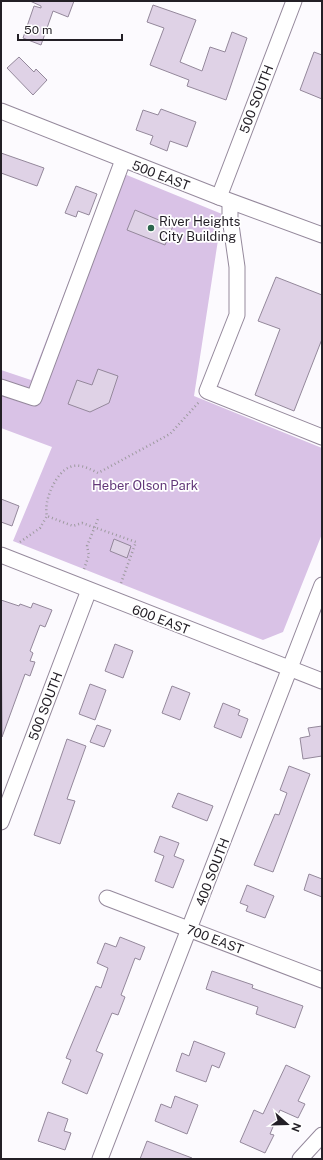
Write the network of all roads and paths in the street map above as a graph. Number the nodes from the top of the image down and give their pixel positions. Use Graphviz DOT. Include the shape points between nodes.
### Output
graph roads {
  1 [pos="294,1"];
  2 [pos="1,111"];
  3 [pos="123,160"];
  4 [pos="224,199"];
  5 [pos="322,235"];
  6 [pos="1,387"];
  7 [pos="207,391"];
  8 [pos="322,437"];
  9 [pos="46,516"];
  10 [pos="98,519"];
  11 [pos="95,527"];
  12 [pos="20,542"];
  13 [pos="1,555"];
  14 [pos="84,569"];
  15 [pos="121,583"];
  16 [pos="322,584"];
  17 [pos="89,590"];
  18 [pos="290,669"];
  19 [pos="322,681"];
  20 [pos="1,822"];
  21 [pos="107,898"];
  22 [pos="190,929"];
  23 [pos="322,980"];
  24 [pos="322,1135"];
  25 [pos="100,1159"];
  26 [pos="300,1159"];
  1 -- 4 [label="street, 500 SOUTH"];
  2 -- 3 [label="street, 500 EAST"];
  3 -- 4 [label="street, 500 EAST"];
  3 -- 6 [label="street" via="34,398"];
  4 -- 5 [label="street, 500 EAST"];
  4 -- 7 [label="street" via="230,218 238,267 237,315"];
  7 -- 8 [label="street"];
  7 -- 9 [label="path" via="170,434 98,473 79,466 71,466 49,493 45,508"];
  9 -- 11 [label="path" via="72,526 82,523"];
  9 -- 12 [label="path" via="40,528"];
  10 -- 11 [label="path"];
  11 -- 14 [label="path" via="87,546 89,555"];
  11 -- 15 [label="path" via="136,542"];
  13 -- 17 [label="street, 600 EAST"];
  16 -- 18 [label="street, 400 SOUTH"];
  17 -- 18 [label="street, 600 EAST"];
  17 -- 20 [label="street, 500 SOUTH"];
  18 -- 19 [label="street, 600 EAST"];
  18 -- 22 [label="street, 400 SOUTH"];
  21 -- 22 [label="street, 700 EAST"];
  22 -- 23 [label="street, 700 EAST"];
  22 -- 25 [label="street, 400 SOUTH"];
  24 -- 26 [label="street"];
}
